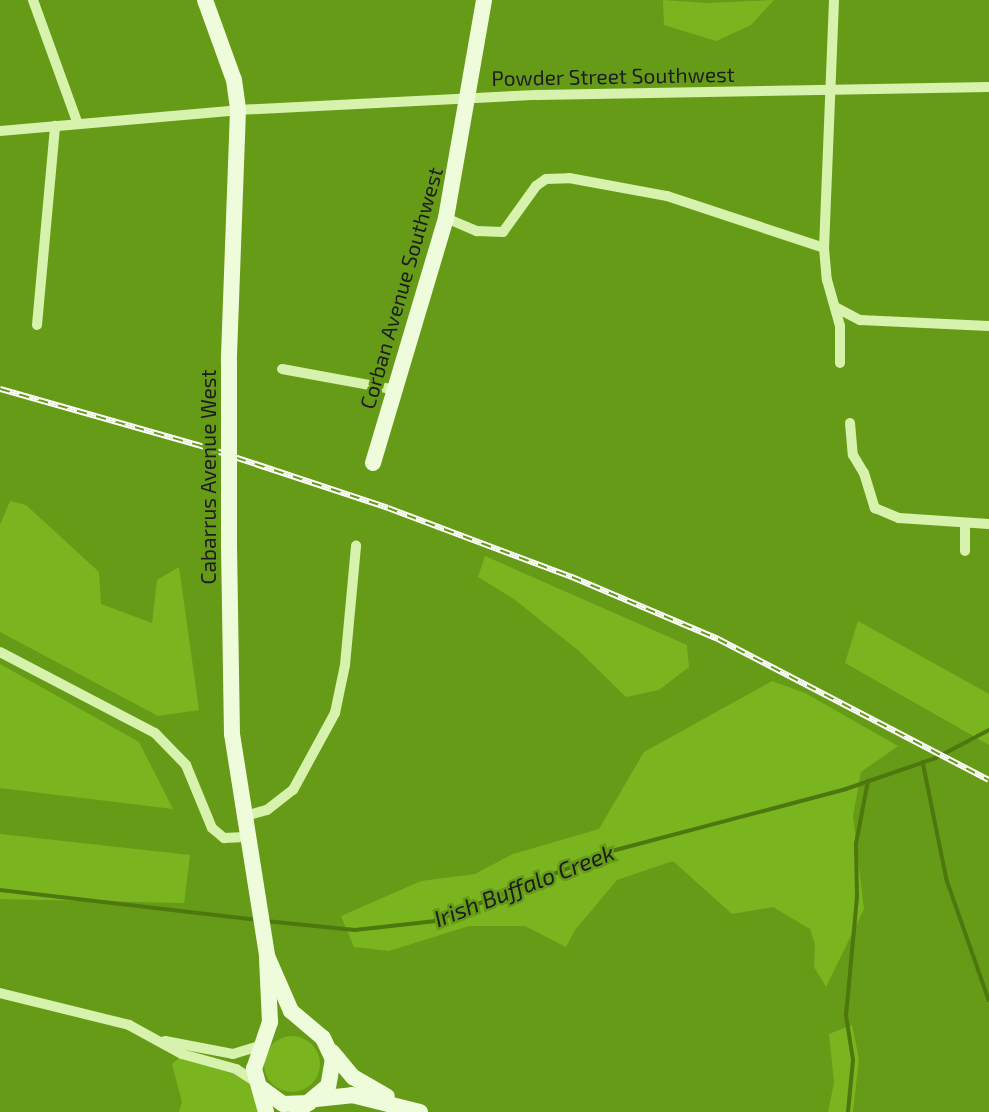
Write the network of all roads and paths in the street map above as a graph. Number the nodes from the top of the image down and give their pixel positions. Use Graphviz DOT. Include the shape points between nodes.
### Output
graph roads {
  1 [pos="33,0"];
  2 [pos="205,0"];
  3 [pos="484,0"];
  4 [pos="834,0"];
  5 [pos="989,87"];
  6 [pos="830,90"];
  7 [pos="468,98"];
  8 [pos="238,110"];
  9 [pos="78,124"];
  10 [pos="55,126"];
  11 [pos="0,131"];
  12 [pos="446,218"];
  13 [pos="824,248"];
  14 [pos="837,308"];
  15 [pos="37,325"];
  16 [pos="989,326"];
  17 [pos="840,363"];
  18 [pos="282,369"];
  19 [pos="396,390"];
  20 [pos="850,424"];
  21 [pos="373,463"];
  22 [pos="965,524"];
  23 [pos="989,524"];
  24 [pos="356,547"];
  25 [pos="965,551"];
  26 [pos="0,652"];
  27 [pos="242,817"];
  28 [pos="245,837"];
  29 [pos="267,956"];
  30 [pos="0,993"];
  31 [pos="307,1028"];
  32 [pos="155,1039"];
  33 [pos="327,1043"];
  34 [pos="261,1044"];
  35 [pos="259,1086"];
  36 [pos="314,1100"];
  37 [pos="398,1104"];
  38 [pos="266,1112"];
  39 [pos="298,1112"];
  40 [pos="420,1112"];
  1 -- 9 [label="street"];
  2 -- 8 [label="main road, Cabarrus Avenue West" via="234,80"];
  3 -- 7 [label="main road, Corban Avenue Southwest"];
  4 -- 6 [label="street"];
  5 -- 6 [label="street, Powder Street Southwest"];
  6 -- 7 [label="street, Powder Street Southwest"];
  6 -- 13 [label="street"];
  7 -- 8 [label="street, Powder Street Southwest"];
  7 -- 12 [label="main road, Corban Avenue Southwest"];
  8 -- 9 [label="street, Powder Street Southwest"];
  8 -- 27 [label="main road, Cabarrus Avenue West, bridge" via="229,361 229,545 230,692"];
  9 -- 10 [label="street, Powder Street Southwest"];
  10 -- 11 [label="street, Powder Street Southwest"];
  10 -- 15 [label="street"];
  12 -- 13 [label="street" via="477,231 503,232 536,186 546,178 569,178 667,196"];
  12 -- 19 [label="main road, Corban Avenue Southwest"];
  13 -- 14 [label="street" via="827,281"];
  14 -- 16 [label="street" via="860,320"];
  14 -- 17 [label="street"];
  18 -- 19 [label="street"];
  19 -- 21 [label="main road, Corban Avenue Southwest"];
  20 -- 22 [label="street" via="853,455 864,473 869,498 884,514"];
  22 -- 23 [label="street"];
  22 -- 25 [label="street"];
  24 -- 27 [label="street" via="345,664 335,713 293,790 267,810"];
  26 -- 28 [label="street" via="155,733 186,765 212,828 224,838"];
  27 -- 28 [label="main road, Cabarrus Avenue West"];
  28 -- 29 [label="main road, Cabarrus Avenue West"];
  29 -- 31 [label="main road, Cabarrus Avenue West" via="287,1004"];
  29 -- 34 [label="main road, Cabarrus Avenue West" via="270,1022"];
  30 -- 32 [label="street" via="129,1025"];
  31 -- 33 [label="main road, Cabarrus Avenue West"];
  31 -- 34 [label="main road" via="283,1027"];
  32 -- 34 [label="street" via="233,1054"];
  32 -- 35 [label="street" via="189,1057 241,1071"];
  33 -- 36 [label="main road" via="332,1076"];
  33 -- 37 [label="main road, Cabarrus Avenue West" via="350,1074"];
  34 -- 35 [label="main road, Cabarrus Avenue West" via="254,1063"];
  35 -- 36 [label="main road" via="283,1104"];
  35 -- 38 [label="main road, Cabarrus Avenue West"];
  36 -- 37 [label="main road" via="341,1094"];
  36 -- 39 [label="main road"];
  37 -- 40 [label="main road"];
}
